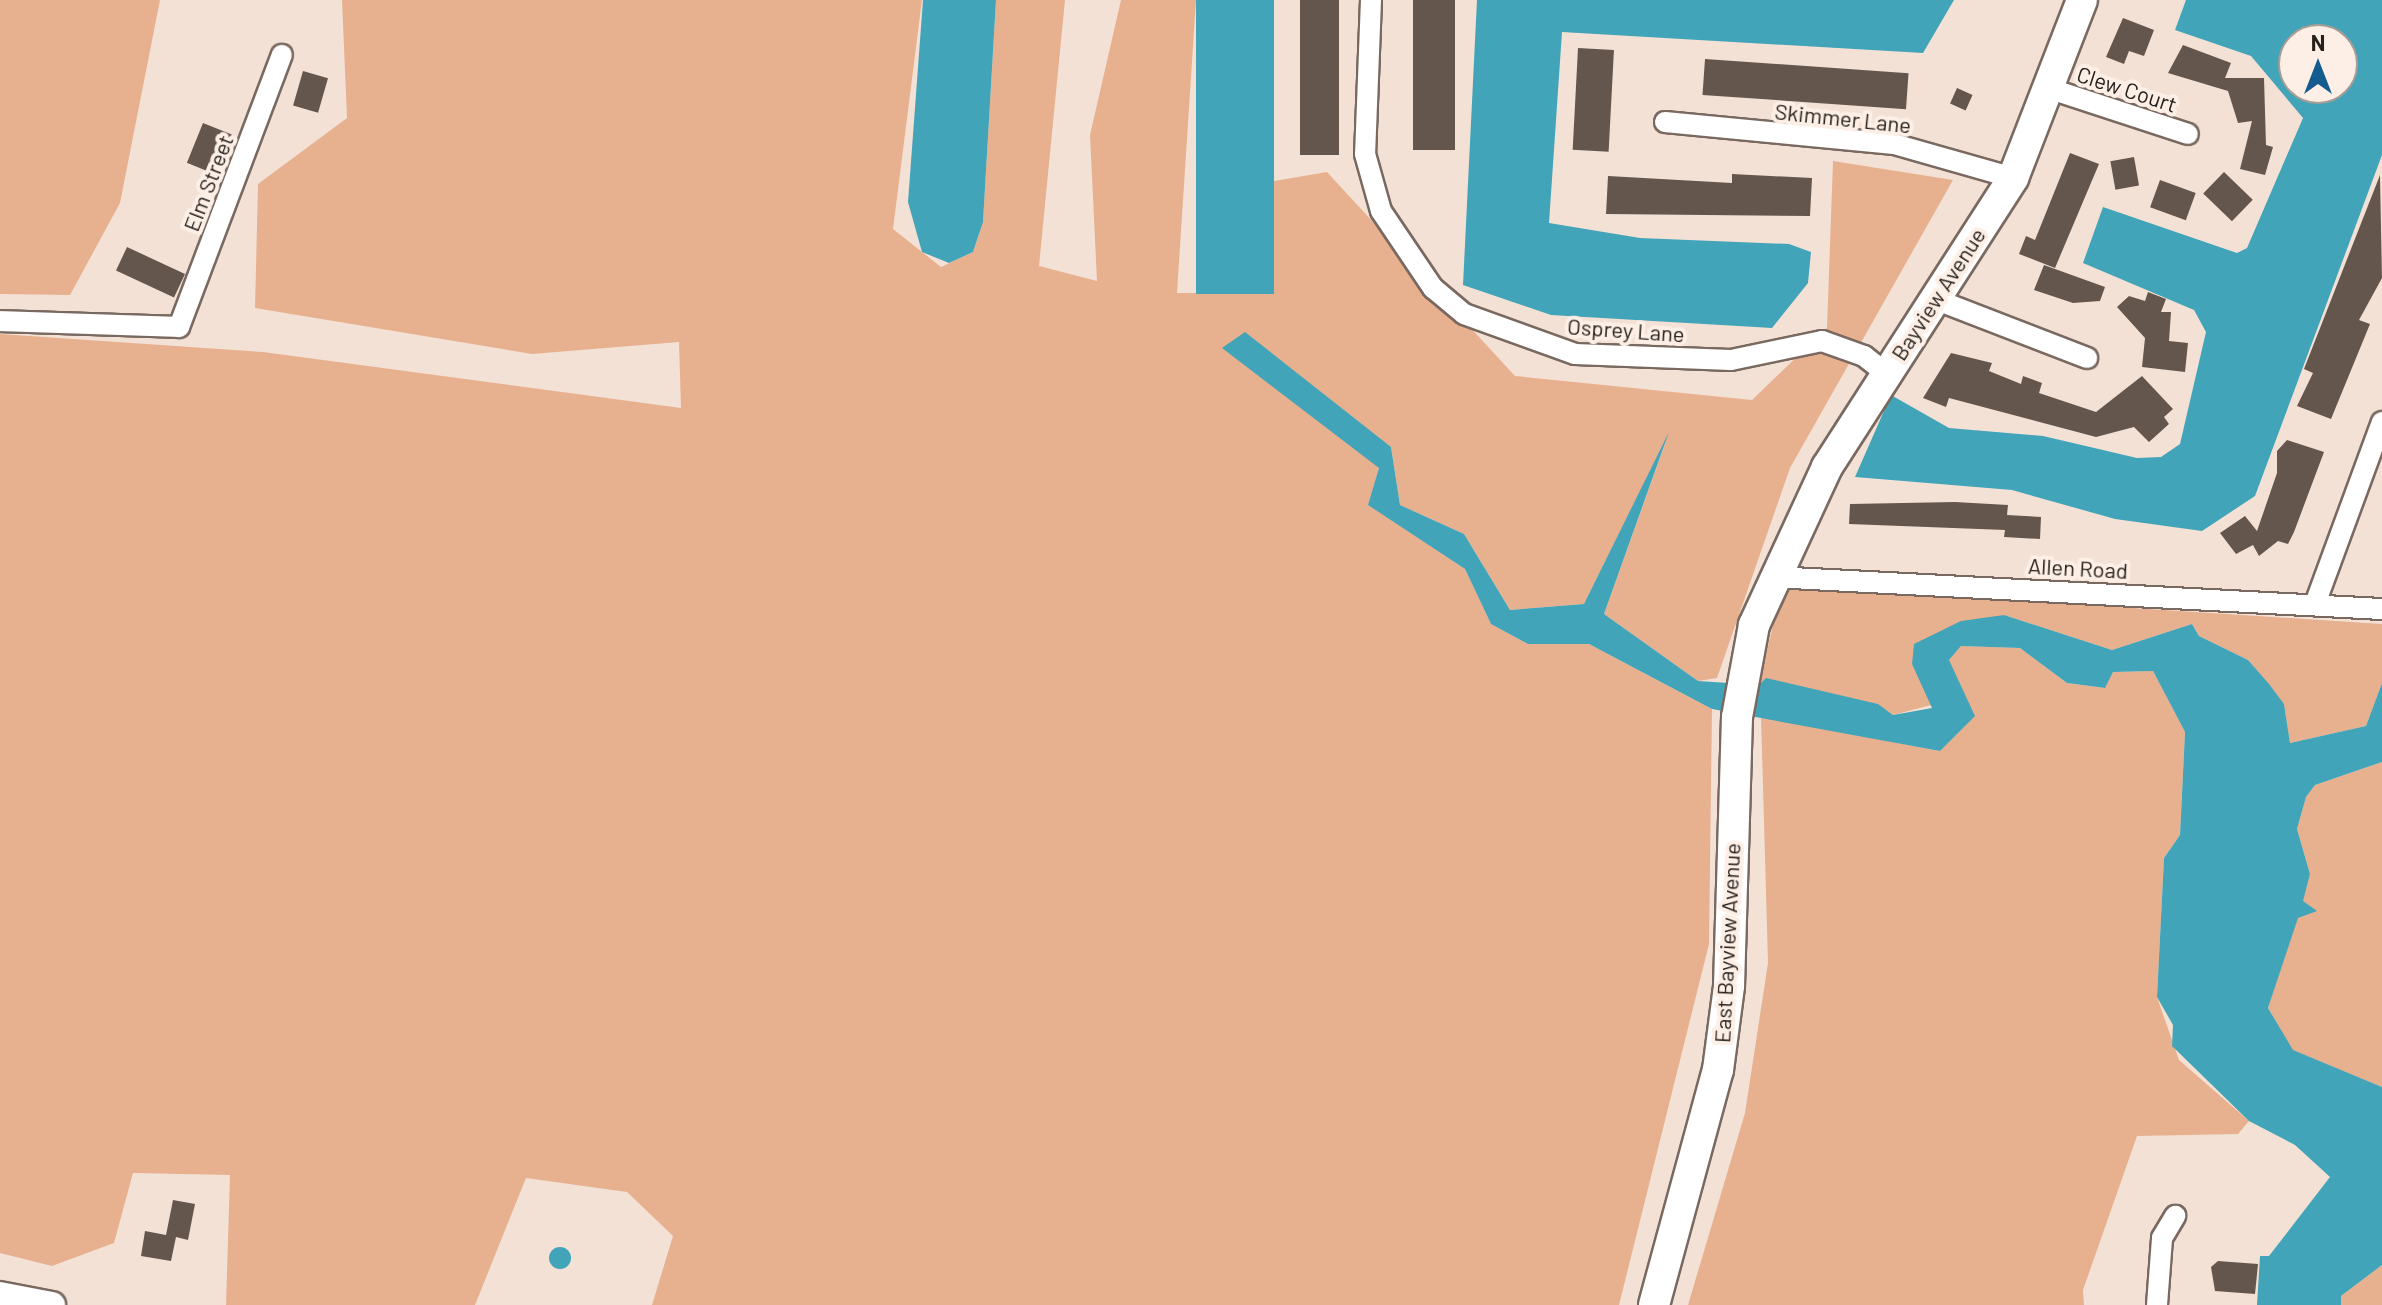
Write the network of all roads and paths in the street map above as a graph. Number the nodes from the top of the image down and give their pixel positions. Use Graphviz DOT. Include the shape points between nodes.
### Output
graph roads {
  1 [pos="1371,0"];
  2 [pos="2082,0"];
  3 [pos="282,55"];
  4 [pos="2051,89"];
  5 [pos="1665,122"];
  6 [pos="2188,134"];
  7 [pos="2013,178"];
  8 [pos="1937,300"];
  9 [pos="0,321"];
  10 [pos="2087,358"];
  11 [pos="1887,374"];
  12 [pos="2382,422"];
  13 [pos="1773,577"];
  14 [pos="2315,604"];
  15 [pos="2382,609"];
  16 [pos="2175,1216"];
  17 [pos="0,1295"];
  18 [pos="52,1305"];
  19 [pos="1654,1305"];
  20 [pos="2157,1305"];
  1 -- 11 [label="street, Osprey Lane" via="1365,154 1381,211 1433,288 1464,314 1575,354 1731,360 1822,341 1864,356"];
  2 -- 4 [label="main road, Bayview Avenue"];
  3 -- 9 [label="street, Elm Street" via="179,327"];
  4 -- 6 [label="street, Clew Court"];
  4 -- 7 [label="main road, Bayview Avenue"];
  5 -- 7 [label="street, Skimmer Lane" via="1894,144"];
  7 -- 8 [label="main road, Bayview Avenue"];
  8 -- 10 [label="street"];
  8 -- 11 [label="main road, Bayview Avenue"];
  11 -- 13 [label="main road, Bayview Avenue" via="1827,467"];
  12 -- 14 [label="street"];
  13 -- 14 [label="street, Allen Road"];
  13 -- 19 [label="main road, East Bayview Avenue" via="1742,681 1737,717 1729,986 1718,1070"];
  14 -- 15 [label="street, Allen Road"];
  16 -- 20 [label="street" via="2162,1238"];
  17 -- 18 [label="street"];
}
